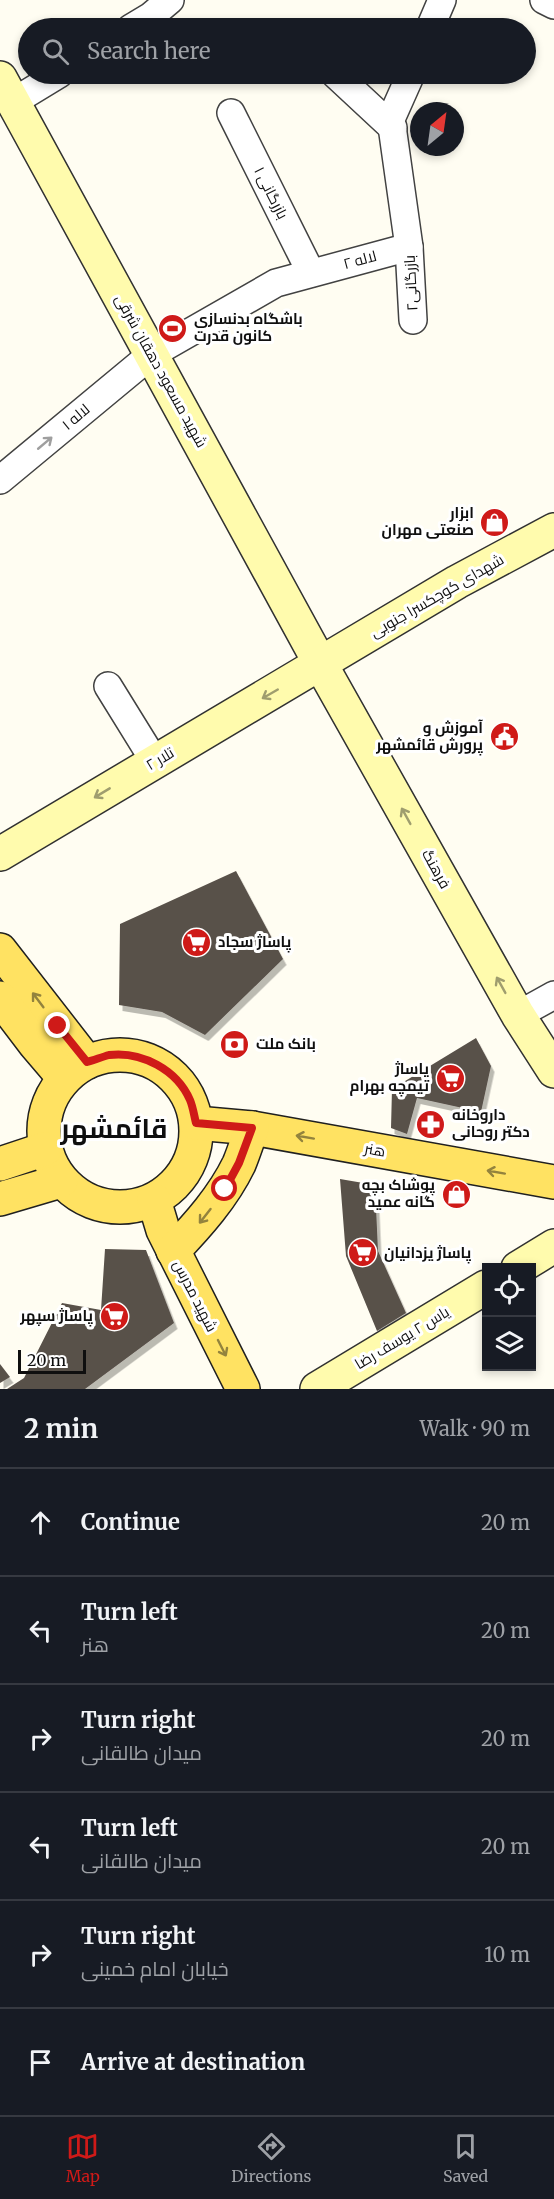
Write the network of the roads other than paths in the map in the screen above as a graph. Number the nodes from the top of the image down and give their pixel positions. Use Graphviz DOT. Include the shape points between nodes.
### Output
graph roads {
  1 [pos="170,0"];
  2 [pos="442,0"];
  3 [pos="544,0"];
  4 [pos="554,5"];
  5 [pos="148,18"];
  6 [pos="434,18"];
  7 [pos="346,84"];
  8 [pos="407,84"];
  9 [pos="4,87"];
  10 [pos="231,113"];
  11 [pos="393,128"];
  12 [pos="409,247"];
  13 [pos="311,273"];
  14 [pos="413,320"];
  15 [pos="152,354"];
  16 [pos="0,480"];
  17 [pos="554,530"];
  18 [pos="321,664"];
  19 [pos="108,686"];
  20 [pos="156,762"];
  21 [pos="0,854"];
  22 [pos="0,950"];
  23 [pos="554,995"];
  24 [pos="0,998"];
  25 [pos="518,1015"];
  26 [pos="75,1070"];
  27 [pos="554,1071"];
  28 [pos="196,1123"];
  29 [pos="252,1128"];
  30 [pos="45,1149"];
  31 [pos="0,1164"];
  32 [pos="61,1181"];
  33 [pos="554,1182"];
  34 [pos="0,1199"];
  35 [pos="154,1200"];
  36 [pos="554,1246"];
  37 [pos="173,1251"];
  38 [pos="526,1263"];
  39 [pos="482,1289"];
  40 [pos="243,1389"];
  41 [pos="317,1389"];
  1 -- 5 [label="street"];
  2 -- 6 [label="street"];
  3 -- 4 [label="street"];
  7 -- 11 [label="street"];
  8 -- 11 [label="street" via="392,119"];
  9 -- 15 [label="main road, شهید مسعود دهقان شرقی"];
  10 -- 13 [label="street, بازرگانی ۱"];
  11 -- 12 [label="street"];
  12 -- 13 [label="street, لاله ۲"];
  12 -- 14 [label="street, بازرگانی۲"];
  13 -- 15 [label="street, لاله ۲" via="276,283"];
  16 -- 15 [label="street, لاله ۱, one-way"];
  15 -- 18 [label="main road, شهید مسعود دهقان شرقی"];
  17 -- 18 [label="main road, شهدای کوچکسرا جنوبی" via="457,582"];
  18 -- 20 [label="main road, تلار ۲, one-way"];
  25 -- 18 [label="main road, فرهنگ, one-way"];
  19 -- 20 [label="street"];
  20 -- 21 [label="main road, تلار ۲, one-way"];
  26 -- 22 [label="main road, one-way"];
  23 -- 25 [label="street"];
  24 -- 26 [label="main road" via="34,1044"];
  25 -- 27 [label="main road, فرهنگ"];
  26 -- 28 [label="main road" via="110,1055 134,1056 157,1064 176,1079 190,1100"];
  26 -- 30 [label="main road" via="53,1093 45,1114"];
  28 -- 29 [label="main road, هنر"];
  28 -- 35 [label="main road" via="195,1146 188,1168"];
  33 -- 29 [label="main road, هنر, one-way"];
  29 -- 37 [label="main road, one-way" via="225,1189"];
  30 -- 31 [label="main road"];
  30 -- 32 [label="main road"];
  32 -- 34 [label="main road"];
  32 -- 35 [label="main road" via="81,1197 105,1206 130,1207"];
  35 -- 37 [label="main road, شهید مدرس"];
  36 -- 38 [label="main road"];
  37 -- 40 [label="main road, شهید مدرس, one-way"];
  39 -- 41 [label="main road, یاس ۲ یوسف رضا"];
}
